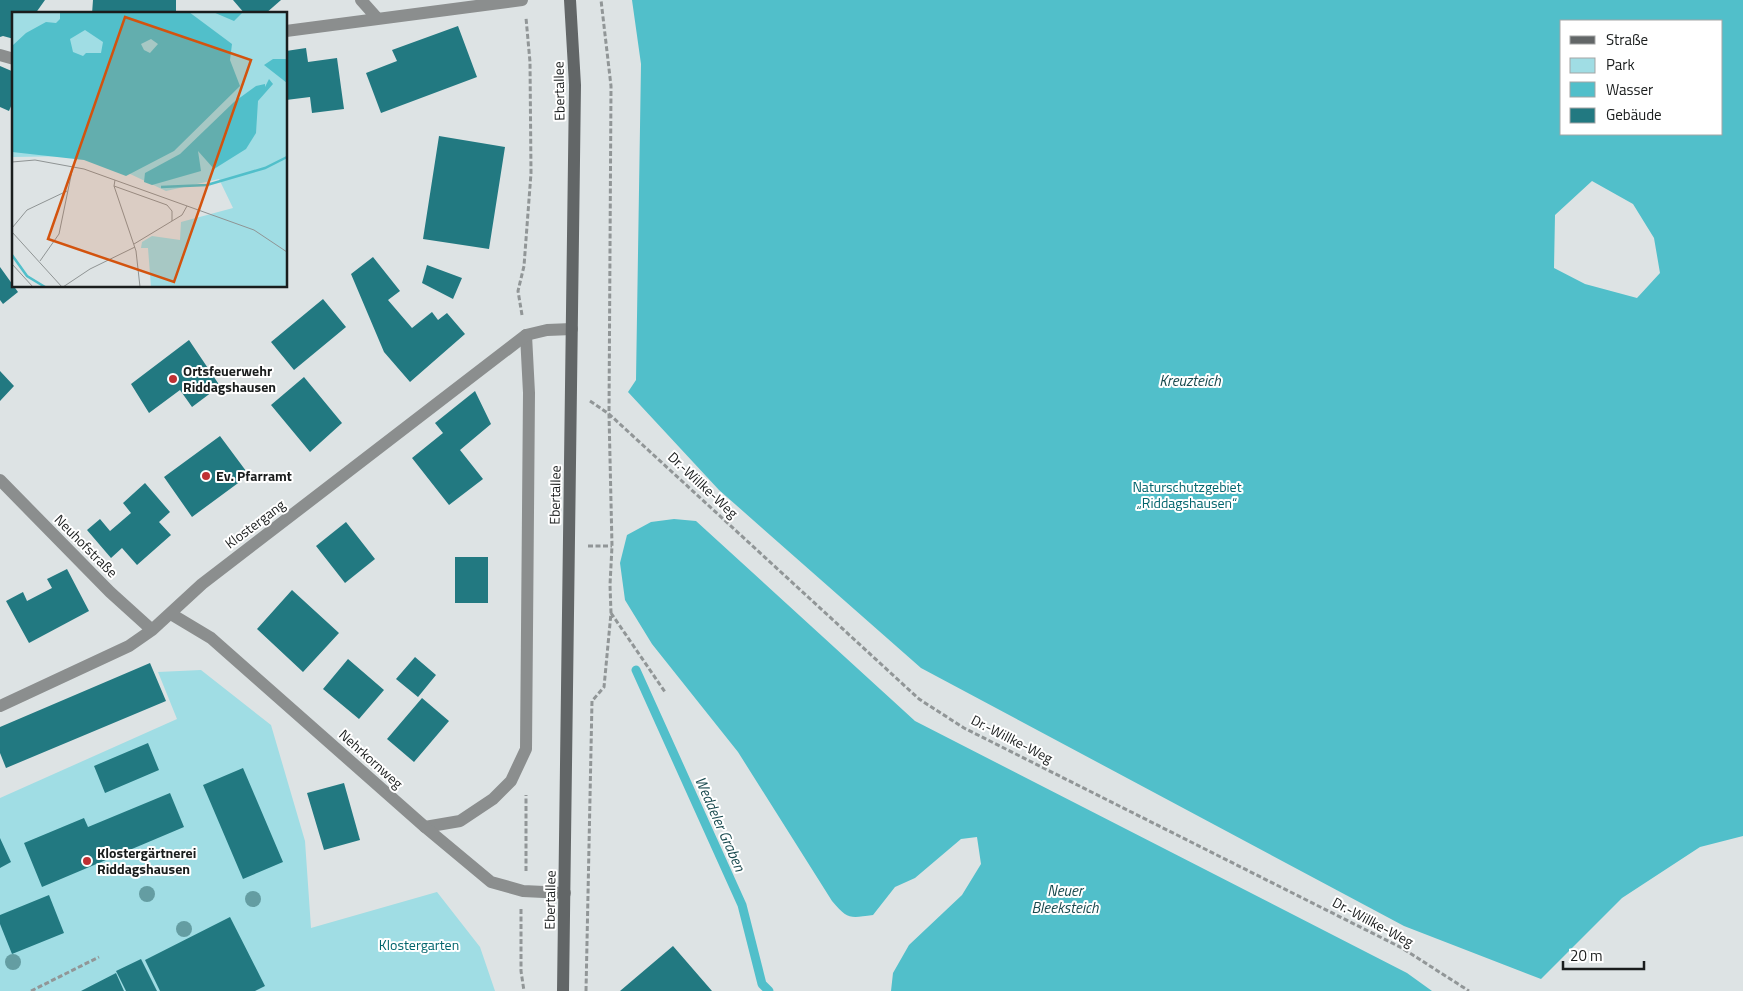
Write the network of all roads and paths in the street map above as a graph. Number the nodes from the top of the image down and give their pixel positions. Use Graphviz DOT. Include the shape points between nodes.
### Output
graph roads {
  1 [pos="361,0"];
  2 [pos="570,0"];
  3 [pos="601,0"];
  4 [pos="523,4"];
  5 [pos="378,18"];
  6 [pos="288,31"];
  7 [pos="572,329"];
  8 [pos="526,335"];
  9 [pos="609,414"];
  10 [pos="0,480"];
  11 [pos="611,612"];
  12 [pos="171,614"];
  13 [pos="152,630"];
  14 [pos="665,692"];
  15 [pos="0,706"];
  16 [pos="425,827"];
  17 [pos="565,894"];
  18 [pos="99,957"];
  19 [pos="31,991"];
  20 [pos="563,991"];
  21 [pos="586,991"];
  22 [pos="1469,991"];
  1 -- 5 [label="street"];
  2 -- 7 [label="main road, Ebertallee" via="575,85"];
  3 -- 9 [label="path" via="611,86"];
  4 -- 5 [label="street"];
  4 -- 8 [label="path" via="530,62 532,173 524,266 518,291"];
  5 -- 6 [label="street"];
  7 -- 8 [label="street, Klostergang"];
  7 -- 17 [label="main road, Ebertallee"];
  8 -- 12 [label="street, Klostergang" via="202,584"];
  8 -- 16 [label="street" via="529,393 526,749 511,781 493,800 460,821"];
  9 -- 11 [label="path"];
  9 -- 22 [label="path, Dr.-Willke-Weg" via="919,699 964,728 1402,948"];
  10 -- 13 [label="street, Neuhofstraße"];
  11 -- 14 [label="path"];
  11 -- 21 [label="path" via="604,686 592,701"];
  12 -- 13 [label="street, Klostergang"];
  12 -- 16 [label="street, Nehrkornweg" via="212,638"];
  13 -- 15 [label="street, Klostergang" via="128,646"];
  16 -- 17 [label="street, Nehrkornweg" via="491,882 523,891"];
  17 -- 20 [label="main road, Ebertallee"];
  18 -- 19 [label="path"];
}
